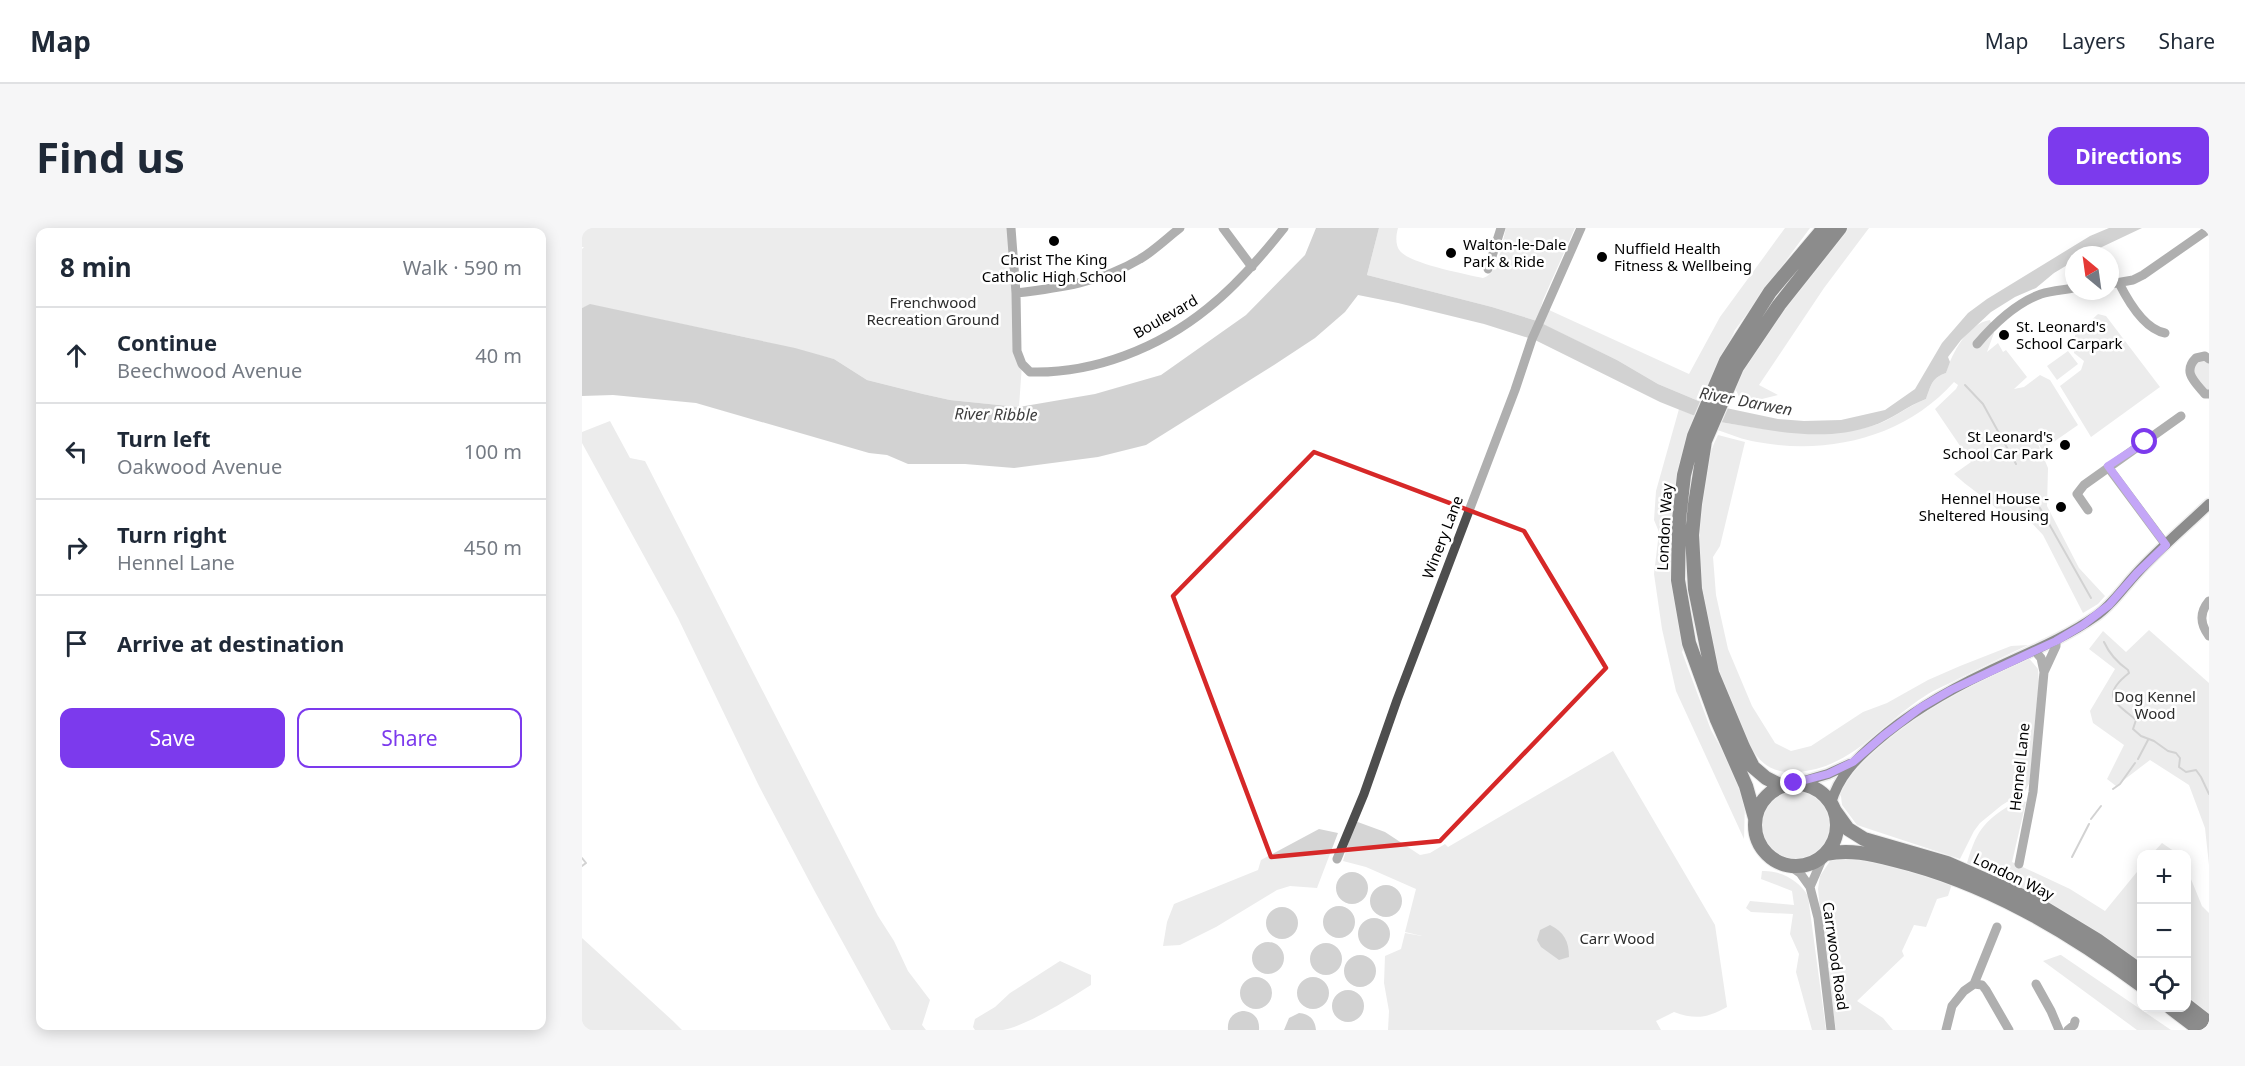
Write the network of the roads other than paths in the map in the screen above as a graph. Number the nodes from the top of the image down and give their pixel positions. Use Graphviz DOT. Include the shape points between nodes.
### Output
graph roads {
  1 [pos="1011,228"];
  2 [pos="1180,228"];
  3 [pos="1223,228"];
  4 [pos="1284,228"];
  5 [pos="1501,228"];
  6 [pos="1581,228"];
  7 [pos="1824,228"];
  8 [pos="1840,228"];
  9 [pos="2209,229"];
  10 [pos="1252,267"];
  11 [pos="1488,269"];
  12 [pos="2119,283"];
  13 [pos="2119,289"];
  14 [pos="2065,290"];
  15 [pos="1016,293"];
  16 [pos="2165,333"];
  17 [pos="1977,344"];
  18 [pos="2209,359"];
  19 [pos="1731,364"];
  20 [pos="2209,394"];
  21 [pos="2181,416"];
  22 [pos="1700,439"];
  23 [pos="2108,466"];
  24 [pos="2209,504"];
  25 [pos="2088,510"];
  26 [pos="2166,545"];
  27 [pos="2209,601"];
  28 [pos="2209,636"];
  29 [pos="2056,641"];
  30 [pos="2035,651"];
  31 [pos="2044,672"];
  32 [pos="1853,762"];
  33 [pos="1788,785"];
  34 [pos="1833,807"];
  35 [pos="1755,818"];
  36 [pos="1825,855"];
  37 [pos="1337,859"];
  38 [pos="2019,864"];
  39 [pos="1790,866"];
  40 [pos="1810,887"];
  41 [pos="1997,927"];
  42 [pos="2137,968"];
  43 [pos="2137,983"];
  44 [pos="1974,984"];
  45 [pos="2036,984"];
  46 [pos="2191,1008"];
  47 [pos="2176,1012"];
  48 [pos="2075,1021"];
  49 [pos="2209,1023"];
  50 [pos="1831,1030"];
  51 [pos="1946,1030"];
  52 [pos="2009,1030"];
  53 [pos="2059,1030"];
  54 [pos="2068,1030"];
  55 [pos="2200,1030"];
  1 -- 15 [label="street"];
  2 -- 15 [label="street" via="1140,259 1094,280"];
  3 -- 10 [label="street"];
  4 -- 10 [label="street, Boulevard"];
  5 -- 11 [label="street"];
  6 -- 37 [label="street, Winery Lane" via="1533,338 1365,794"];
  7 -- 19 [label="highway, London Way" via="1770,292"];
  8 -- 19 [label="highway, London Way"];
  9 -- 12 [label="street" via="2143,275"];
  10 -- 15 [label="street, Boulevard" via="1208,308 1150,344 1118,358 1054,373 1030,372 1022,364 1017,351"];
  13 -- 16 [label="street" via="2157,331"];
  14 -- 17 [label="street" via="2022,303 1989,329"];
  18 -- 20 [label="street" via="2196,358 2189,375"];
  19 -- 22 [label="highway, London Way"];
  21 -- 23 [label="street"];
  22 -- 33 [label="highway, London Way" via="1692,535 1695,589 1712,673 1753,767 1766,778"];
  22 -- 35 [label="highway, London Way" via="1684,475 1679,520 1679,589 1689,643"];
  23 -- 25 [label="street" via="2077,494"];
  23 -- 26 [label="street"];
  24 -- 26 [label="main road"];
  26 -- 29 [label="main road" via="2109,605"];
  27 -- 28 [label="street" via="2201,619"];
  29 -- 30 [label="main road"];
  29 -- 31 [label="street, Hennel Lane"];
  30 -- 31 [label="street, Hennel Lane"];
  30 -- 32 [label="main road" via="1920,708"];
  31 -- 38 [label="street, Hennel Lane" via="2033,792"];
  32 -- 33 [label="main road"];
  32 -- 34 [label="main road" via="1836,788"];
  33 -- 34 [label="highway" via="1815,788"];
  33 -- 35 [label="highway" via="1764,798"];
  34 -- 36 [label="highway" via="1837,833"];
  34 -- 42 [label="highway, London Way" via="1848,829 1864,839 1947,863 2031,900"];
  35 -- 39 [label="highway" via="1754,829 1762,850"];
  36 -- 39 [label="highway" via="1808,864"];
  36 -- 40 [label="street, Carrwood Road"];
  36 -- 43 [label="highway, London Way" via="1844,851 1876,855 1962,882 2046,922"];
  39 -- 40 [label="street, Carrwood Road"];
  40 -- 50 [label="street, Carrwood Road" via="1818,918"];
  41 -- 44 [label="street"];
  44 -- 51 [label="street" via="1952,1006"];
  44 -- 52 [label="street" via="1986,990"];
  45 -- 53 [label="street"];
  46 -- 49 [label="highway"];
  47 -- 55 [label="highway"];
  48 -- 54 [label="street"];
}
